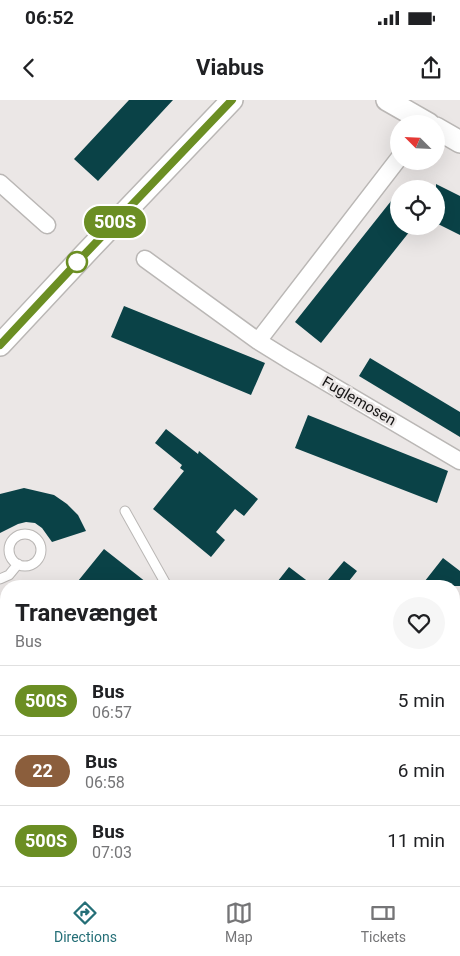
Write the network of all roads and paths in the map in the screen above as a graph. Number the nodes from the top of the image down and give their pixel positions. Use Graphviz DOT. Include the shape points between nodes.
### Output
graph roads {
  1 [pos="232,100"];
  2 [pos="387,100"];
  3 [pos="413,115"];
  4 [pos="445,133"];
  5 [pos="460,142"];
  6 [pos="390,170"];
  7 [pos="0,183"];
  8 [pos="47,224"];
  9 [pos="145,259"];
  10 [pos="258,341"];
  11 [pos="0,345"];
  12 [pos="460,461"];
  13 [pos="125,511"];
  14 [pos="18,564"];
  15 [pos="0,579"];
  16 [pos="164,580"];
  1 -- 11 [label="street"];
  2 -- 3 [label="street"];
  4 -- 5 [label="street"];
  6 -- 10 [label="street"];
  7 -- 8 [label="street"];
  9 -- 10 [label="street, Fuglemosen"];
  10 -- 12 [label="street, Fuglemosen"];
  13 -- 16 [label="lane"];
  14 -- 15 [label="lane"];
}
